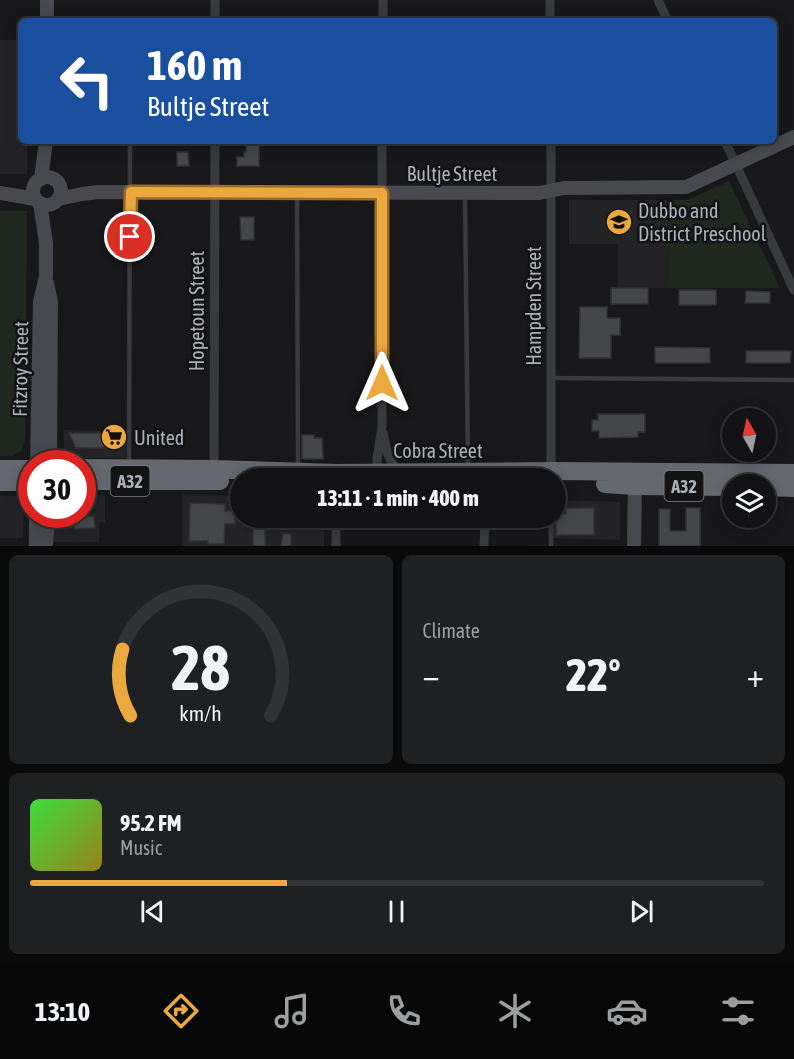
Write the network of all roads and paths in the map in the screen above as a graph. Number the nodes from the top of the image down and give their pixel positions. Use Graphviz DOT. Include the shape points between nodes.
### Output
graph roads {
  1 [pos="47,0"];
  2 [pos="215,0"];
  3 [pos="383,0"];
  4 [pos="550,0"];
  5 [pos="658,0"];
  6 [pos="47,18"];
  7 [pos="215,18"];
  8 [pos="383,18"];
  9 [pos="550,18"];
  10 [pos="667,18"];
  11 [pos="794,137"];
  12 [pos="46,144"];
  13 [pos="130,144"];
  14 [pos="214,144"];
  15 [pos="382,144"];
  16 [pos="551,144"];
  17 [pos="726,144"];
  18 [pos="736,164"];
  19 [pos="44,188"];
  20 [pos="551,190"];
  21 [pos="0,192"];
  22 [pos="98,192"];
  23 [pos="131,192"];
  24 [pos="297,192"];
  25 [pos="214,193"];
  26 [pos="382,193"];
  27 [pos="465,193"];
  28 [pos="57,201"];
  29 [pos="46,243"];
  30 [pos="46,276"];
  31 [pos="794,290"];
  32 [pos="551,378"];
  33 [pos="794,380"];
  34 [pos="382,427"];
  35 [pos="37,450"];
  36 [pos="50,450"];
  37 [pos="96,468"];
  38 [pos="129,468"];
  39 [pos="298,468"];
  40 [pos="379,468"];
  41 [pos="397,468"];
  42 [pos="473,468"];
  43 [pos="550,468"];
  44 [pos="0,469"];
  45 [pos="18,469"];
  46 [pos="794,473"];
  47 [pos="230,474"];
  48 [pos="214,475"];
  49 [pos="566,478"];
  50 [pos="609,478"];
  51 [pos="230,479"];
  52 [pos="96,480"];
  53 [pos="0,482"];
  54 [pos="18,482"];
  55 [pos="635,486"];
  56 [pos="722,487"];
  57 [pos="776,487"];
  58 [pos="794,488"];
  59 [pos="36,528"];
  60 [pos="47,528"];
  61 [pos="336,528"];
  62 [pos="484,528"];
  63 [pos="551,528"];
  64 [pos="36,546"];
  65 [pos="46,546"];
  66 [pos="336,546"];
  67 [pos="484,546"];
  68 [pos="551,546"];
  69 [pos="634,546"];
  1 -- 6 [label="street"];
  2 -- 7 [label="street"];
  3 -- 8 [label="street"];
  4 -- 9 [label="street"];
  5 -- 10 [label="street"];
  11 -- 18 [label="street, Bultje Street"];
  12 -- 19 [label="street, Fitzroy Street"];
  13 -- 23 [label="lane"];
  14 -- 25 [label="street, Hopetoun Street"];
  15 -- 26 [label="street"];
  16 -- 20 [label="street, Hampden Street"];
  17 -- 18 [label="street"];
  18 -- 20 [label="street, Bultje Street" via="686,187"];
  18 -- 31 [label="street"];
  19 -- 21 [label="street, Bultje Street"];
  19 -- 22 [label="street, Bultje Street"];
  19 -- 28 [label="street, Bultje Street" via="48,205"];
  19 -- 29 [label="street, Fitzroy Street"];
  20 -- 27 [label="street, Bultje Street" via="539,194"];
  20 -- 32 [label="street, Hampden Street"];
  22 -- 23 [label="street, Bultje Street"];
  22 -- 28 [label="street, Bultje Street"];
  23 -- 25 [label="street, Bultje Street"];
  23 -- 38 [label="lane"];
  24 -- 25 [label="street, Bultje Street"];
  24 -- 26 [label="street, Bultje Street"];
  24 -- 39 [label="lane"];
  25 -- 48 [label="street, Hopetoun Street"];
  26 -- 27 [label="street, Bultje Street"];
  26 -- 34 [label="street"];
  27 -- 42 [label="lane"];
  28 -- 29 [label="street, Fitzroy Street"];
  29 -- 30 [label="street, Fitzroy Street"];
  30 -- 35 [label="street, Fitzroy Street" via="40,302"];
  30 -- 36 [label="street, Fitzroy Street" via="51,302"];
  32 -- 33 [label="lane"];
  32 -- 43 [label="street, Hampden Street"];
  34 -- 40 [label="street"];
  34 -- 41 [label="street" via="391,463"];
  37 -- 38 [label="highway, Cobra Street / A32"];
  38 -- 48 [label="highway, Cobra Street / A32"];
  44 -- 45 [label="highway"];
  46 -- 50 [label="highway, Cobra Street / A32"];
  47 -- 48 [label="highway, Cobra Street / A32"];
  48 -- 51 [label="highway, Cobra Street / A32"];
  48 -- 52 [label="highway, Cobra Street / A32"];
  49 -- 50 [label="highway, Cobra Street / A32"];
  50 -- 55 [label="highway" via="626,476"];
  53 -- 54 [label="highway"];
  55 -- 56 [label="highway, A32"];
  55 -- 69 [label="street"];
  57 -- 58 [label="highway"];
  59 -- 64 [label="street"];
  60 -- 65 [label="street"];
  61 -- 66 [label="street"];
  62 -- 67 [label="street"];
  63 -- 68 [label="lane"];
}
